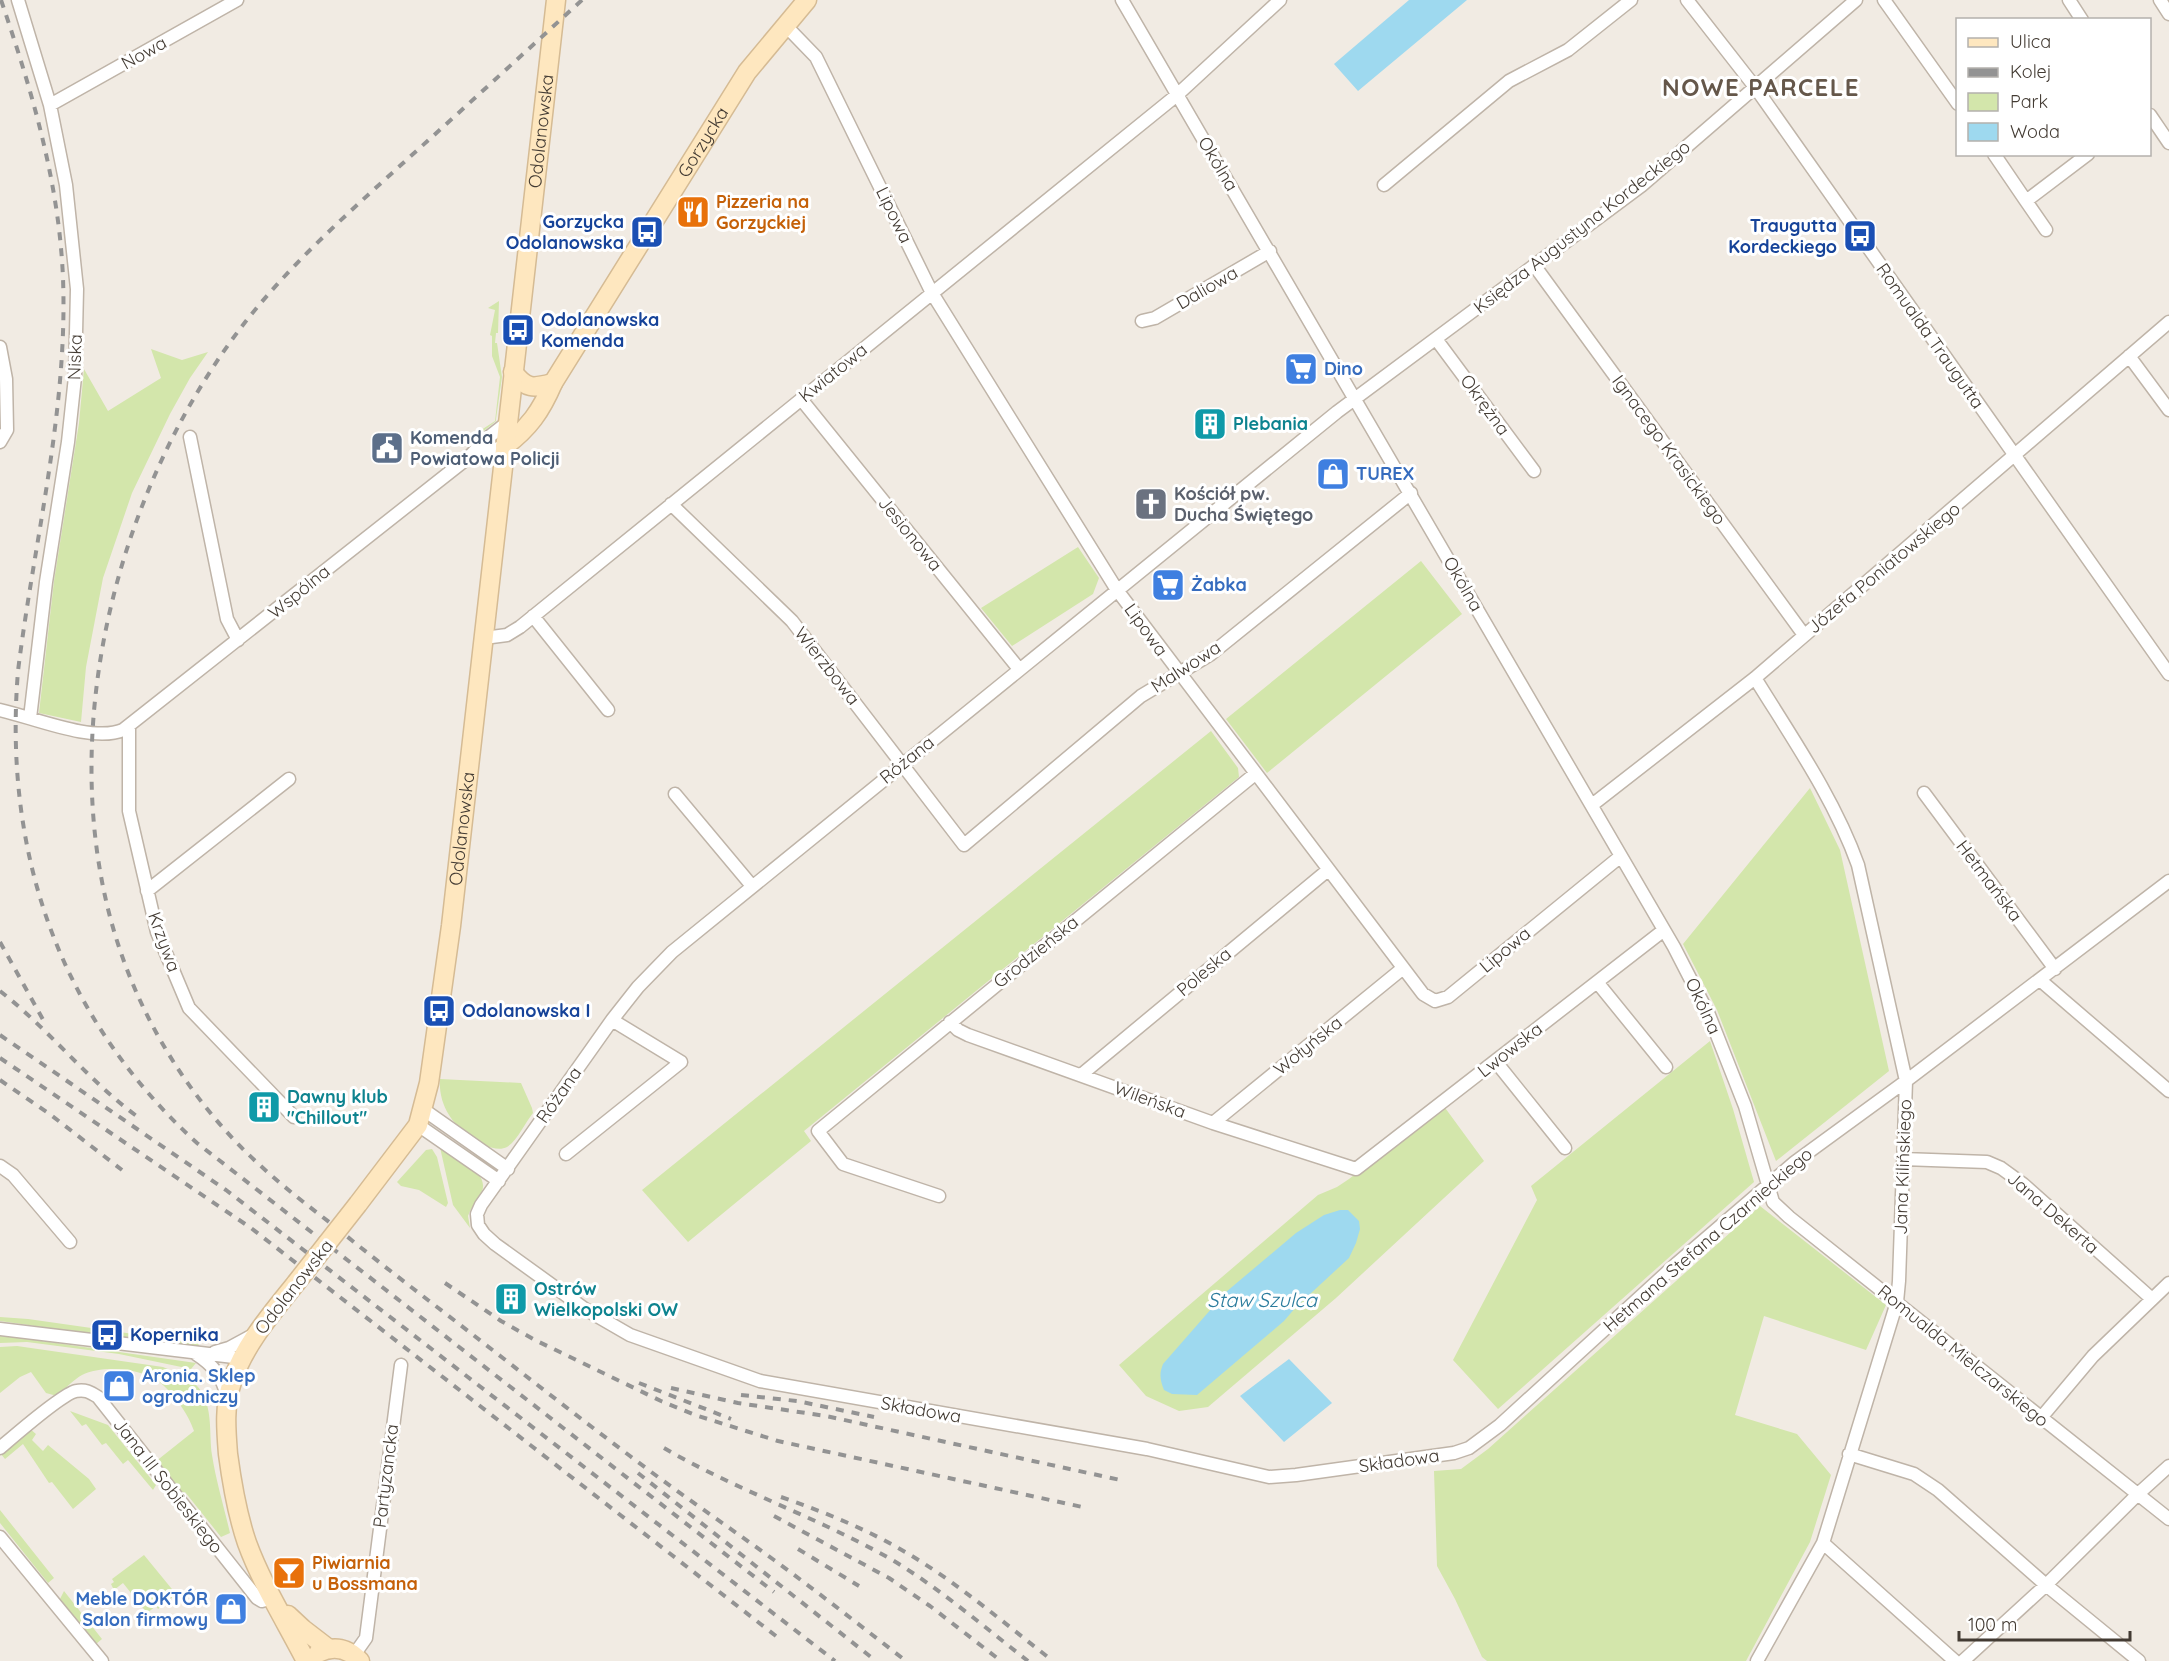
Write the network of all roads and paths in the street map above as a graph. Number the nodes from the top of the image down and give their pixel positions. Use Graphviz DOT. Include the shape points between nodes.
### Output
graph roads {
  1 [pos="18,0"];
  2 [pos="237,0"];
  3 [pos="556,0"];
  4 [pos="807,0"];
  5 [pos="1122,0"];
  6 [pos="1280,0"];
  7 [pos="1631,0"];
  8 [pos="1687,0"];
  9 [pos="1856,0"];
  10 [pos="1884,0"];
  11 [pos="2160,0"];
  12 [pos="2072,1"];
  13 [pos="2169,14"];
  14 [pos="2081,18"];
  15 [pos="785,25"];
  16 [pos="1755,87"];
  17 [pos="1177,94"];
  18 [pos="1956,101"];
  19 [pos="50,105"];
  20 [pos="2151,116"];
  21 [pos="2169,142"];
  22 [pos="1995,156"];
  23 [pos="2085,156"];
  24 [pos="1384,185"];
  25 [pos="2026,201"];
  26 [pos="2046,230"];
  27 [pos="1270,251"];
  28 [pos="1534,265"];
  29 [pos="932,293"];
  30 [pos="1142,321"];
  31 [pos="2169,321"];
  32 [pos="1436,339"];
  33 [pos="0,347"];
  34 [pos="2129,356"];
  35 [pos="513,372"];
  36 [pos="553,383"];
  37 [pos="1355,398"];
  38 [pos="801,399"];
  39 [pos="2169,410"];
  40 [pos="508,422"];
  41 [pos="190,437"];
  42 [pos="0,442"];
  43 [pos="505,446"];
  44 [pos="2015,455"];
  45 [pos="468,457"];
  46 [pos="1534,471"];
  47 [pos="1411,493"];
  48 [pos="671,504"];
  49 [pos="1117,590"];
  50 [pos="533,616"];
  51 [pos="1804,635"];
  52 [pos="483,638"];
  53 [pos="238,640"];
  54 [pos="1019,669"];
  55 [pos="1179,674"];
  56 [pos="2169,674"];
  57 [pos="1755,678"];
  58 [pos="0,710"];
  59 [pos="608,710"];
  60 [pos="30,718"];
  61 [pos="129,726"];
  62 [pos="902,763"];
  63 [pos="1255,774"];
  64 [pos="289,779"];
  65 [pos="675,794"];
  66 [pos="1924,794"];
  67 [pos="1592,806"];
  68 [pos="964,845"];
  69 [pos="1621,856"];
  70 [pos="1328,870"];
  71 [pos="2169,881"];
  72 [pos="752,886"];
  73 [pos="147,891"];
  74 [pos="1664,930"];
  75 [pos="1402,969"];
  76 [pos="2055,969"];
  77 [pos="2040,980"];
  78 [pos="1597,982"];
  79 [pos="612,1020"];
  80 [pos="950,1022"];
  81 [pos="1496,1062"];
  82 [pos="1666,1067"];
  83 [pos="1081,1075"];
  84 [pos="1906,1081"];
  85 [pos="2169,1091"];
  86 [pos="294,1117"];
  87 [pos="421,1117"];
  88 [pos="1213,1123"];
  89 [pos="1566,1148"];
  90 [pos="566,1154"];
  91 [pos="1903,1159"];
  92 [pos="0,1166"];
  93 [pos="508,1168"];
  94 [pos="1356,1169"];
  95 [pos="499,1181"];
  96 [pos="1767,1184"];
  97 [pos="939,1196"];
  98 [pos="70,1242"];
  99 [pos="2169,1283"];
  100 [pos="2152,1299"];
  101 [pos="1897,1302"];
  102 [pos="0,1329"];
  103 [pos="259,1331"];
  104 [pos="192,1352"];
  105 [pos="208,1354"];
  106 [pos="242,1358"];
  107 [pos="400,1365"];
  108 [pos="228,1399"];
  109 [pos="2040,1419"];
  110 [pos="0,1448"];
  111 [pos="1454,1453"];
  112 [pos="1849,1454"];
  113 [pos="2169,1466"];
  114 [pos="2138,1494"];
  115 [pos="2169,1520"];
  116 [pos="0,1537"];
  117 [pos="1823,1543"];
  118 [pos="2046,1585"];
  119 [pos="270,1594"];
  120 [pos="329,1649"];
  121 [pos="357,1658"];
  122 [pos="102,1661"];
  123 [pos="306,1661"];
  124 [pos="1757,1661"];
  125 [pos="1954,1661"];
  126 [pos="1963,1661"];
  127 [pos="2139,1661"];
  1 -- 19 [label="street, Niska"];
  2 -- 19 [label="street, Nowa"];
  3 -- 35 [label="main road, Odolanowska"];
  4 -- 15 [label="main road, Gorzycka"];
  5 -- 17 [label="street, Okólna"];
  6 -- 17 [label="street, Kwiatowa"];
  7 -- 24 [label="street" via="1568,50 1509,81"];
  8 -- 16 [label="street, Romualda Traugutta"];
  9 -- 16 [label="street, Księdza Augustyna Kordeckiego"];
  10 -- 18 [label="street"];
  11 -- 13 [label="street"];
  12 -- 14 [label="street"];
  15 -- 29 [label="street, Lipowa" via="824,70"];
  15 -- 36 [label="main road, Gorzycka" via="747,72"];
  16 -- 28 [label="street, Księdza Augustyna Kordeckiego" via="1641,186"];
  16 -- 44 [label="street, Romualda Traugutta"];
  17 -- 27 [label="street, Okólna"];
  17 -- 29 [label="street, Kwiatowa"];
  19 -- 60 [label="street, Niska" via="73,236 77,289 75,377"];
  20 -- 21 [label="street"];
  22 -- 25 [label="street"];
  23 -- 25 [label="street"];
  25 -- 26 [label="street"];
  27 -- 30 [label="street, Daliowa" via="1155,318"];
  27 -- 37 [label="street, Okólna"];
  28 -- 32 [label="street, Księdza Augustyna Kordeckiego"];
  28 -- 51 [label="street, Ignacego Krasickiego"];
  29 -- 38 [label="street, Kwiatowa"];
  29 -- 49 [label="street, Lipowa"];
  31 -- 34 [label="street, Józefa Poniatowskiego"];
  32 -- 37 [label="street, Księdza Augustyna Kordeckiego"];
  32 -- 46 [label="street, Okrężna"];
  33 -- 42 [label="street" via="6,379 7,430"];
  34 -- 39 [label="street"];
  34 -- 44 [label="street, Józefa Poniatowskiego"];
  35 -- 36 [label="main road" via="531,387"];
  35 -- 40 [label="main road, Odolanowska"];
  36 -- 40 [label="main road, Gorzycka"];
  36 -- 43 [label="main road, Gorzycka" via="537,415"];
  37 -- 47 [label="street, Okólna"];
  37 -- 49 [label="street, Różana"];
  38 -- 48 [label="street, Kwiatowa"];
  38 -- 54 [label="street, Jesionowa"];
  40 -- 43 [label="main road, Odolanowska"];
  40 -- 45 [label="street, Wspólna"];
  41 -- 53 [label="street" via="227,619"];
  43 -- 45 [label="street, Wspólna"];
  43 -- 52 [label="main road, Odolanowska"];
  44 -- 51 [label="street, Józefa Poniatowskiego"];
  44 -- 56 [label="street, Romualda Traugutta"];
  45 -- 53 [label="street, Wspólna"];
  47 -- 55 [label="street, Malwowa" via="1211,654"];
  47 -- 67 [label="street, Okólna"];
  48 -- 50 [label="street, Kwiatowa"];
  48 -- 62 [label="street, Wierzbowa" via="792,621"];
  49 -- 54 [label="street, Różana"];
  49 -- 55 [label="street, Lipowa"];
  50 -- 52 [label="street, Kwiatowa" via="507,635"];
  50 -- 59 [label="street"];
  51 -- 57 [label="street, Józefa Poniatowskiego"];
  52 -- 87 [label="main road, Odolanowska" via="447,957"];
  53 -- 61 [label="street, Wspólna"];
  54 -- 62 [label="street, Różana"];
  55 -- 63 [label="street, Lipowa"];
  55 -- 68 [label="street, Malwowa" via="1141,696"];
  57 -- 67 [label="street, Józefa Poniatowskiego"];
  57 -- 84 [label="street, Jana Kilińskiego" via="1848,837 1858,865"];
  58 -- 60 [label="street"];
  60 -- 61 [label="street" via="86,732 118,732"];
  61 -- 73 [label="street, Krzywa" via="129,811"];
  62 -- 68 [label="street, Wierzbowa"];
  62 -- 72 [label="street, Różana"];
  63 -- 70 [label="street, Lipowa"];
  63 -- 80 [label="street, Grodzieńska"];
  64 -- 73 [label="street"];
  65 -- 72 [label="street"];
  66 -- 76 [label="street, Hetmańska"];
  67 -- 69 [label="street, Okólna"];
  69 -- 74 [label="street, Okólna"];
  69 -- 75 [label="street, Lipowa" via="1448,997 1435,1001 1423,994"];
  70 -- 75 [label="street, Lipowa"];
  70 -- 83 [label="street, Poleska"];
  71 -- 76 [label="street, Hetmana Stefana Czarnieckiego"];
  72 -- 79 [label="street, Różana" via="672,952"];
  73 -- 86 [label="street, Krzywa" via="157,932 189,1008"];
  74 -- 78 [label="street, Lwowska"];
  74 -- 96 [label="street, Okólna" via="1709,1015 1745,1106"];
  75 -- 88 [label="street, Wołyńska"];
  76 -- 77 [label="street, Hetmana Stefana Czarnieckiego"];
  77 -- 84 [label="street, Hetmana Stefana Czarnieckiego"];
  77 -- 85 [label="street"];
  78 -- 81 [label="street, Lwowska"];
  78 -- 82 [label="street"];
  79 -- 90 [label="street" via="681,1062"];
  79 -- 93 [label="street, Różana"];
  80 -- 83 [label="street, Wileńska" via="968,1035"];
  80 -- 97 [label="street, Grodzieńska" via="818,1131 843,1164"];
  81 -- 89 [label="street"];
  81 -- 94 [label="street, Lwowska"];
  83 -- 88 [label="street, Wileńska"];
  84 -- 91 [label="street, Jana Kilińskiego"];
  84 -- 96 [label="street, Hetmana Stefana Czarnieckiego"];
  87 -- 93 [label="street"];
  87 -- 95 [label="street"];
  87 -- 103 [label="main road, Odolanowska, bridge"];
  88 -- 94 [label="street, Wileńska"];
  91 -- 100 [label="street, Jana Dekerta" via="1987,1162 2001,1168"];
  91 -- 101 [label="street, Jana Kilińskiego"];
  92 -- 98 [label="street" via="13,1175"];
  93 -- 95 [label="street, Różana"];
  95 -- 111 [label="street, Składowa" via="477,1214 478,1225 495,1244 585,1310 630,1335 760,1381 1147,1449 1269,1477"];
  96 -- 101 [label="street, Romualda Mielczarskiego" via="1773,1202 1782,1211"];
  96 -- 111 [label="street, Hetmana Stefana Czarnieckiego" via="1500,1425 1469,1448"];
  99 -- 100 [label="street"];
  100 -- 109 [label="street" via="2093,1356"];
  101 -- 109 [label="street, Romualda Mielczarskiego"];
  101 -- 112 [label="street, Jana Kilińskiego"];
  102 -- 104 [label="street"];
  103 -- 105 [label="street" via="229,1348"];
  103 -- 106 [label="main road, Odolanowska"];
  104 -- 105 [label="street"];
  104 -- 108 [label="street" via="220,1376"];
  105 -- 106 [label="street"];
  106 -- 108 [label="main road, Odolanowska"];
  107 -- 121 [label="street, Partyzancka" via="366,1638"];
  108 -- 119 [label="main road, Odolanowska" via="226,1428 233,1493 247,1542"];
  109 -- 114 [label="street, Romualda Mielczarskiego"];
  110 -- 119 [label="street, Jana III Sobieskiego" via="68,1394 85,1390 92,1393 256,1598 262,1601"];
  112 -- 117 [label="street, Jana Kilińskiego"];
  112 -- 118 [label="street" via="1914,1474 1938,1490"];
  113 -- 114 [label="street"];
  114 -- 115 [label="street, Romualda Mielczarskiego"];
  114 -- 118 [label="street"];
  116 -- 122 [label="street"];
  117 -- 124 [label="street, Jana Kilińskiego"];
  117 -- 125 [label="street"];
  118 -- 126 [label="street"];
  118 -- 127 [label="street"];
  119 -- 120 [label="main road, Odolanowska" via="303,1629"];
  119 -- 123 [label="main road, Odolanowska"];
  120 -- 121 [label="main road" via="338,1648"];
  120 -- 123 [label="main road"];
}
